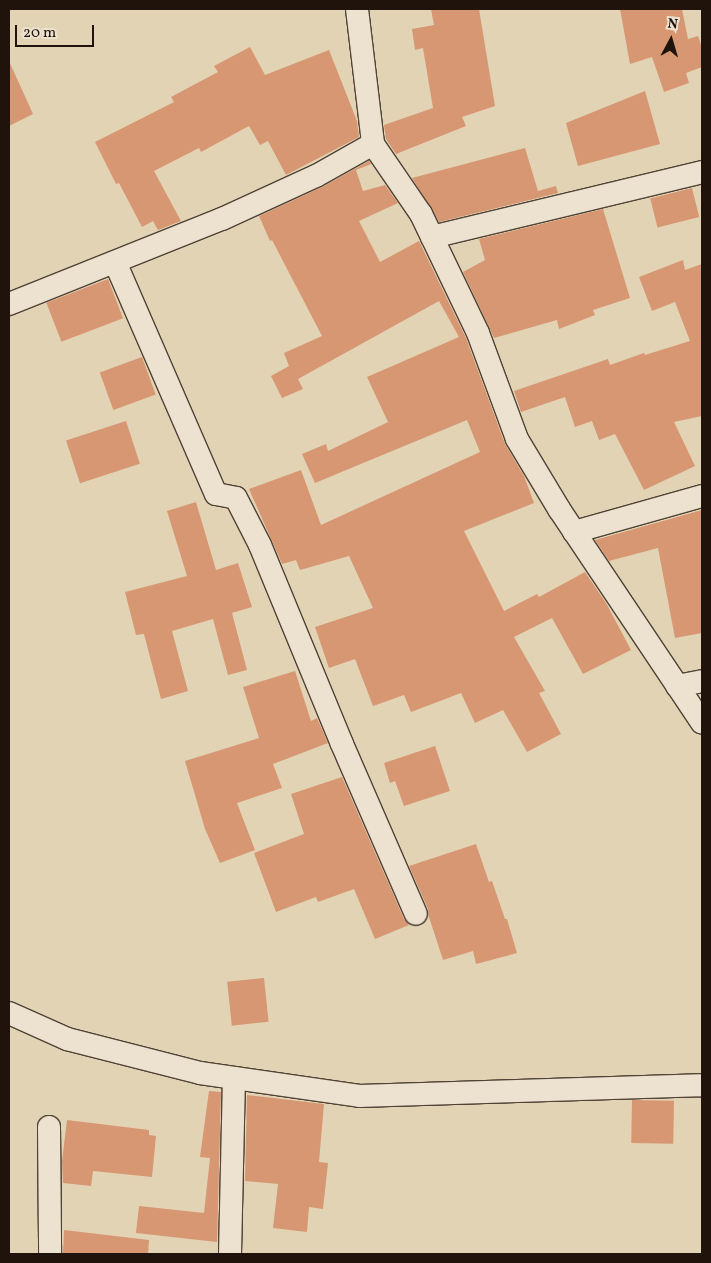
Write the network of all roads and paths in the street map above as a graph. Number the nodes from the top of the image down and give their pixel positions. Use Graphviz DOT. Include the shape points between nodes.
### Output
graph roads {
  1 [pos="357,9"];
  2 [pos="373,144"];
  3 [pos="702,172"];
  4 [pos="432,237"];
  5 [pos="115,262"];
  6 [pos="9,304"];
  7 [pos="702,496"];
  8 [pos="574,532"];
  9 [pos="702,682"];
  10 [pos="677,686"];
  11 [pos="702,723"];
  12 [pos="416,914"];
  13 [pos="9,1013"];
  14 [pos="234,1078"];
  15 [pos="702,1085"];
  16 [pos="49,1127"];
  17 [pos="50,1254"];
  18 [pos="230,1254"];
  1 -- 2 [label="street"];
  2 -- 4 [label="street" via="422,214"];
  2 -- 5 [label="street" via="316,176 222,219"];
  3 -- 4 [label="street"];
  4 -- 8 [label="street" via="478,334 517,439"];
  5 -- 6 [label="street"];
  5 -- 12 [label="street" via="216,494 236,498 260,545"];
  7 -- 8 [label="street"];
  8 -- 10 [label="street"];
  9 -- 10 [label="street"];
  10 -- 11 [label="street"];
  13 -- 14 [label="street" via="67,1039 200,1073"];
  14 -- 15 [label="street" via="359,1096"];
  14 -- 18 [label="street"];
  16 -- 17 [label="street"];
}
